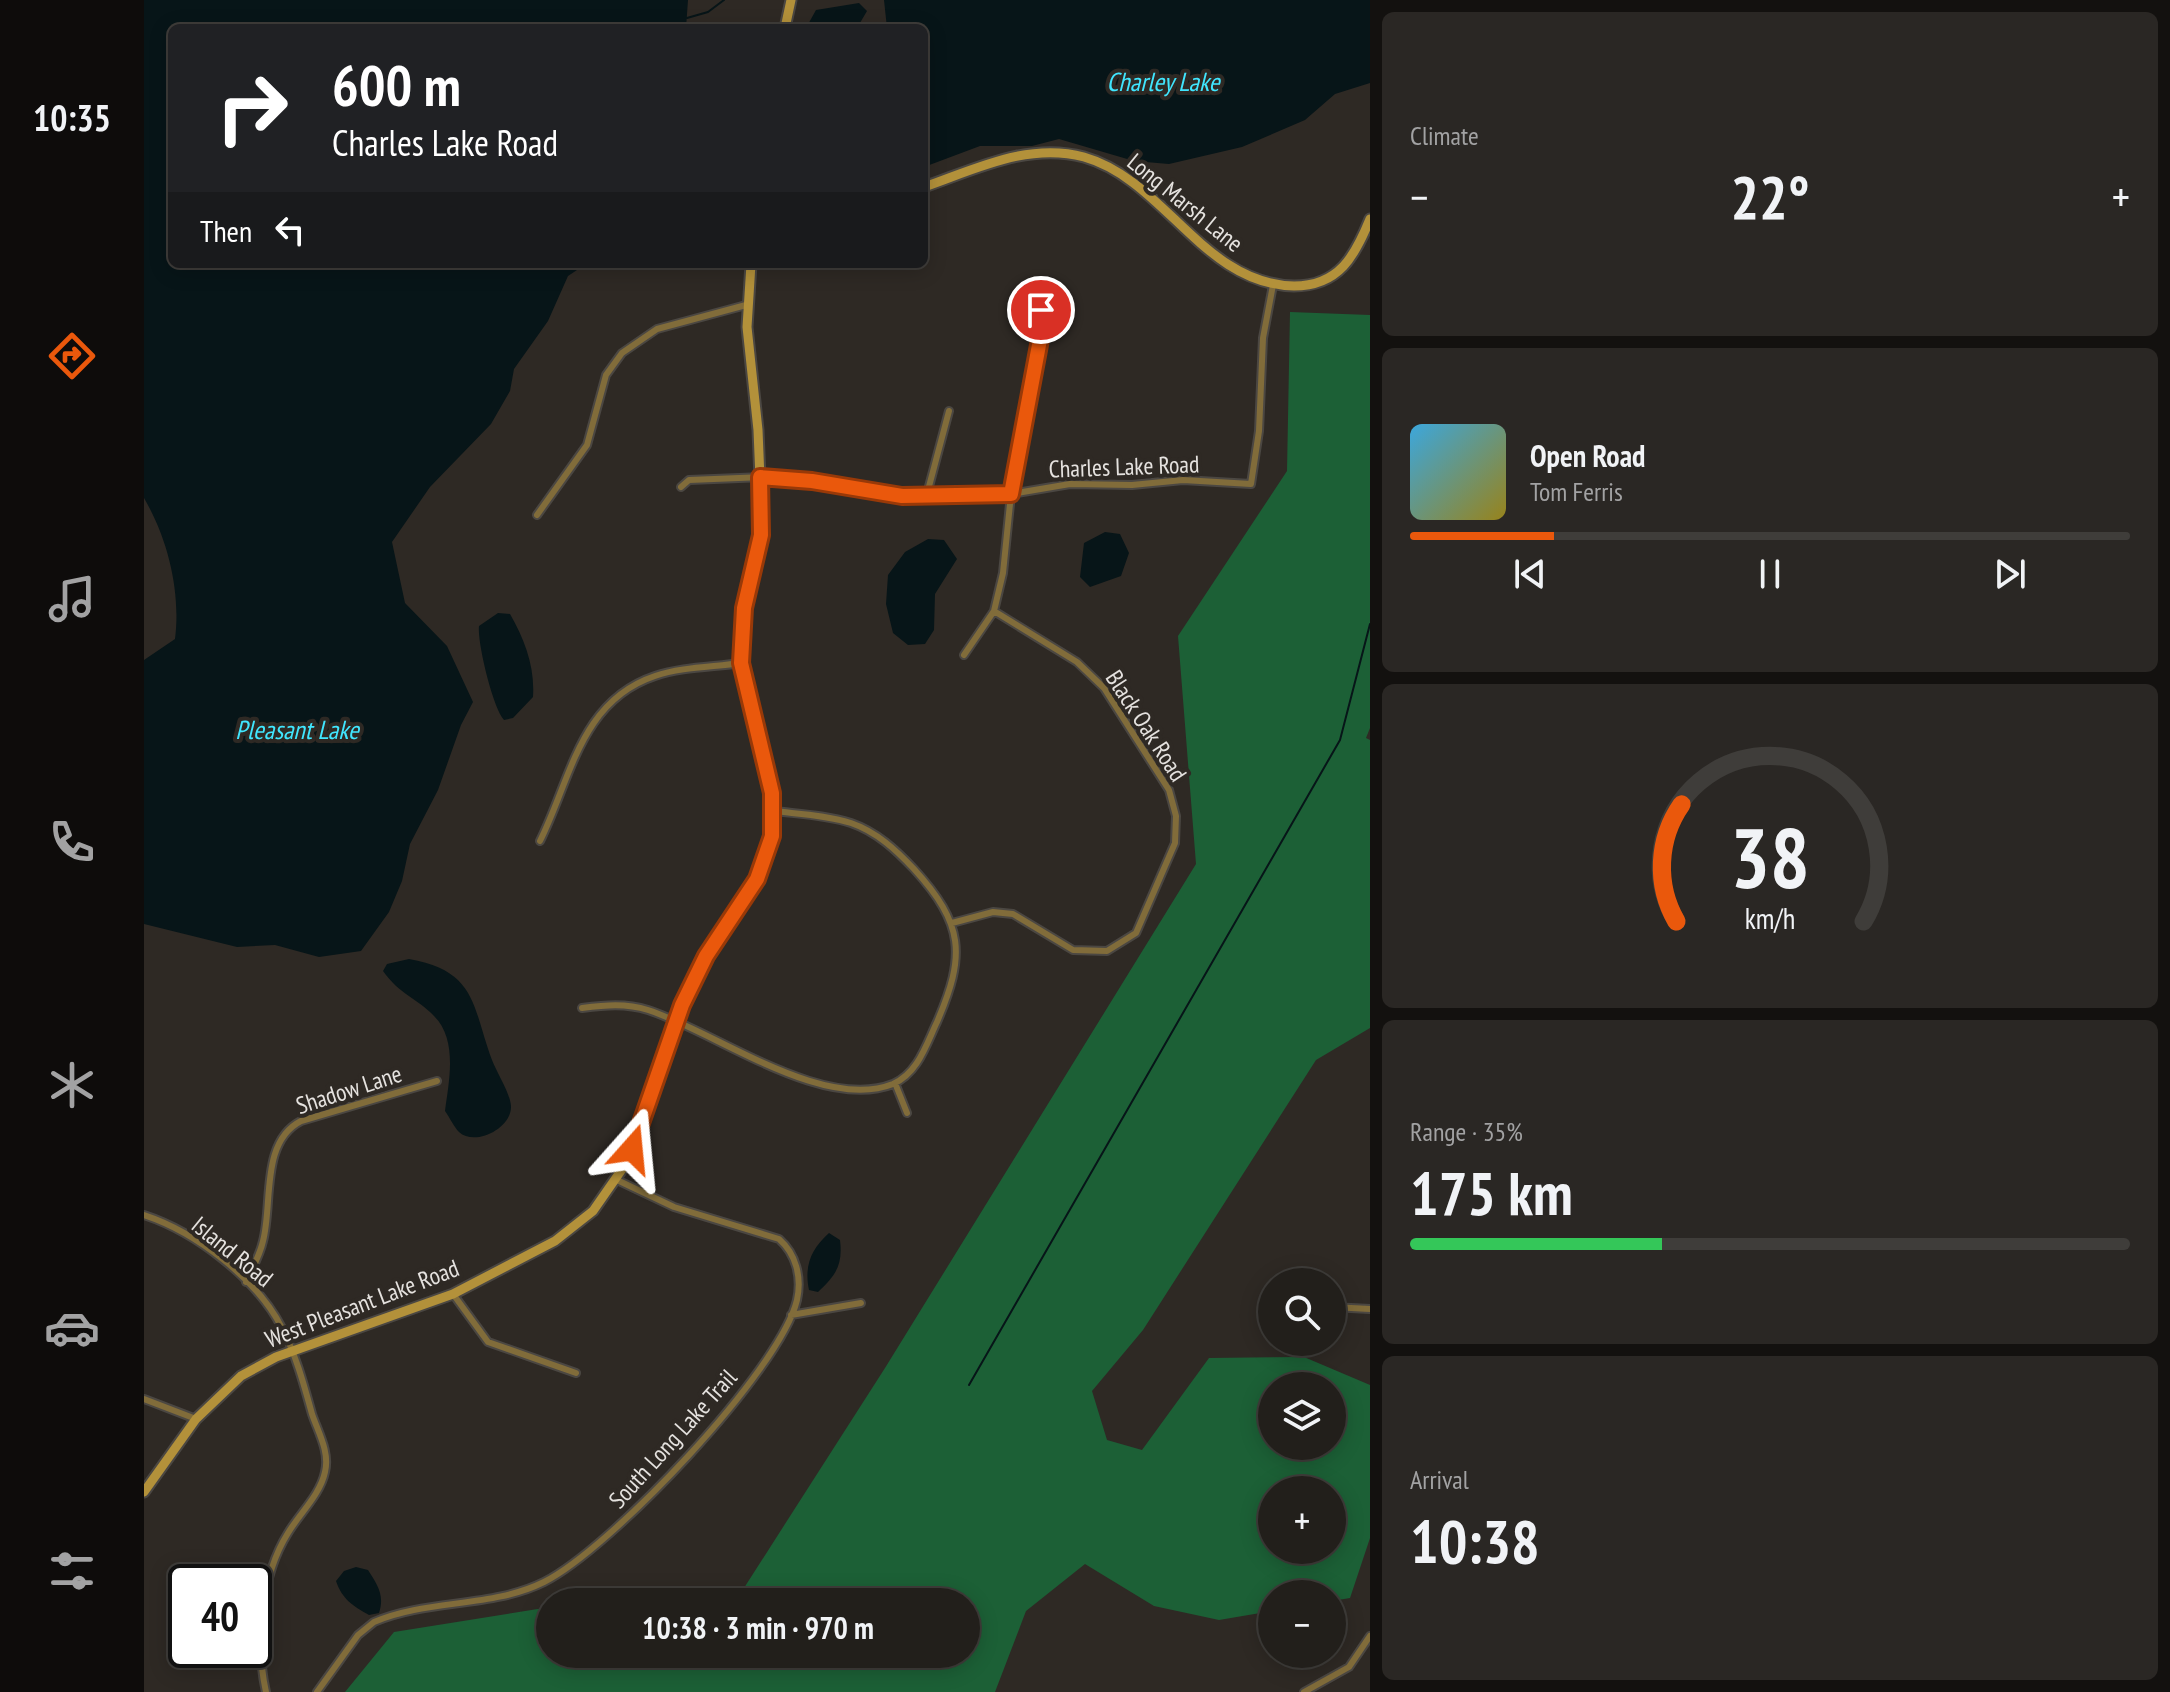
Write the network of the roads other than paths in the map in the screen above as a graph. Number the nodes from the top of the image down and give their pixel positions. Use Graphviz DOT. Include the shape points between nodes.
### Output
graph roads {
  1 [pos="791,0"];
  2 [pos="786,24"];
  3 [pos="928,186"];
  4 [pos="1370,219"];
  5 [pos="751,268"];
  6 [pos="1273,285"];
  7 [pos="1040,290"];
  8 [pos="746,305"];
  9 [pos="949,411"];
  10 [pos="760,477"];
  11 [pos="681,487"];
  12 [pos="927,494"];
  13 [pos="1011,494"];
  14 [pos="537,515"];
  15 [pos="994,611"];
  16 [pos="964,655"];
  17 [pos="741,663"];
  18 [pos="774,811"];
  19 [pos="540,841"];
  20 [pos="952,923"];
  21 [pos="582,1008"];
  22 [pos="676,1022"];
  23 [pos="437,1081"];
  24 [pos="895,1083"];
  25 [pos="907,1113"];
  26 [pos="617,1180"];
  27 [pos="144,1215"];
  28 [pos="246,1282"];
  29 [pos="453,1294"];
  30 [pos="861,1303"];
  31 [pos="1346,1308"];
  32 [pos="1370,1309"];
  33 [pos="791,1315"];
  34 [pos="293,1350"];
  35 [pos="576,1373"];
  36 [pos="144,1399"];
  37 [pos="196,1419"];
  38 [pos="144,1492"];
  39 [pos="1370,1636"];
  40 [pos="1309,1691"];
  41 [pos="266,1692"];
  42 [pos="317,1692"];
  1 -- 2 [label="street"];
  3 -- 6 [label="street, Long Marsh Lane" via="1012,157 1052,152 1083,157 1120,174 1221,261"];
  4 -- 6 [label="street" via="1350,261 1333,277 1311,285"];
  5 -- 8 [label="street, West Pleasant Lake Road"];
  6 -- 13 [label="street, Charles Lake Road" via="1263,338 1251,484 1070,484"];
  7 -- 13 [label="street" via="1042,329"];
  8 -- 10 [label="street, West Pleasant Lake Road"];
  8 -- 14 [label="street" via="657,329 622,353 604,380 587,445"];
  9 -- 12 [label="street"];
  10 -- 11 [label="street, Charles Lake Road" via="689,480"];
  10 -- 12 [label="street, Charles Lake Road" via="880,495"];
  10 -- 17 [label="street, West Pleasant Lake Road" via="761,535 744,608"];
  12 -- 13 [label="street, Charles Lake Road"];
  13 -- 15 [label="street" via="1007,557"];
  15 -- 16 [label="street"];
  15 -- 20 [label="street, Black Oak Road" via="1077,662 1104,688 1169,790 1176,816 1175,843 1136,933 1107,951 1073,950 1013,914 993,912"];
  17 -- 18 [label="street, West Pleasant Lake Road"];
  17 -- 19 [label="street" via="656,675 608,702 587,728"];
  18 -- 20 [label="street" via="835,818 883,840 933,890"];
  18 -- 22 [label="street, West Pleasant Lake Road" via="763,867 706,956"];
  20 -- 24 [label="street" via="957,949 952,987 916,1066"];
  21 -- 22 [label="street" via="635,1007"];
  22 -- 24 [label="street" via="803,1079 871,1088"];
  22 -- 26 [label="street, West Pleasant Lake Road"];
  23 -- 28 [label="street, Shadow Lane" via="301,1121 287,1130 276,1152 263,1241"];
  24 -- 25 [label="street"];
  26 -- 29 [label="street, West Pleasant Lake Road" via="567,1233"];
  26 -- 33 [label="street, South Long Lake Trail" via="674,1207 779,1239 791,1252 798,1274"];
  27 -- 28 [label="street, Island Road" via="199,1244"];
  28 -- 34 [label="street, Island Road" via="270,1308"];
  29 -- 34 [label="street, West Pleasant Lake Road"];
  29 -- 35 [label="street" via="488,1342"];
  30 -- 33 [label="street"];
  31 -- 32 [label="street"];
  33 -- 42 [label="street, South Long Lake Trail" via="744,1389 657,1490 568,1567 515,1593 374,1622 358,1635"];
  34 -- 37 [label="street, West Pleasant Lake Road" via="241,1376"];
  34 -- 41 [label="street, Island Road" via="326,1469 270,1570 262,1648"];
  36 -- 37 [label="street"];
  37 -- 38 [label="street, West Pleasant Lake Road"];
  39 -- 40 [label="street" via="1349,1667"];
}
